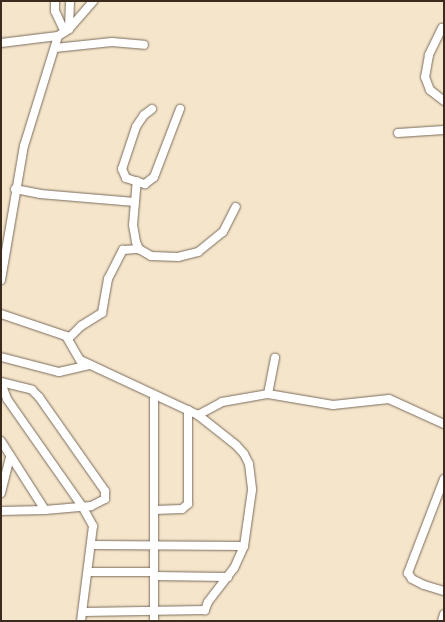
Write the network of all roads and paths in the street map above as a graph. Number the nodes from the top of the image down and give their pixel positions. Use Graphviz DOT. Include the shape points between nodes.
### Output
graph roads {
  1 [pos="55,1"];
  2 [pos="70,1"];
  3 [pos="93,1"];
  4 [pos="442,28"];
  5 [pos="64,32"];
  6 [pos="1,43"];
  7 [pos="144,45"];
  8 [pos="55,48"];
  9 [pos="444,101"];
  10 [pos="152,109"];
  11 [pos="180,109"];
  12 [pos="444,130"];
  13 [pos="398,133"];
  14 [pos="137,181"];
  15 [pos="15,189"];
  16 [pos="135,202"];
  17 [pos="236,207"];
  18 [pos="139,249"];
  19 [pos="1,280"];
  20 [pos="1,314"];
  21 [pos="69,338"];
  22 [pos="1,357"];
  23 [pos="275,358"];
  24 [pos="90,365"];
  25 [pos="1,382"];
  26 [pos="268,394"];
  27 [pos="154,395"];
  28 [pos="188,410"];
  29 [pos="198,415"];
  30 [pos="442,420"];
  31 [pos="1,441"];
  32 [pos="10,456"];
  33 [pos="444,479"];
  34 [pos="1,493"];
  35 [pos="82,506"];
  36 [pos="45,510"];
  37 [pos="155,510"];
  38 [pos="1,511"];
  39 [pos="156,544"];
  40 [pos="93,545"];
  41 [pos="244,546"];
  42 [pos="89,572"];
  43 [pos="154,574"];
  44 [pos="228,577"];
  45 [pos="444,591"];
  46 [pos="154,610"];
  47 [pos="83,612"];
  48 [pos="444,614"];
  49 [pos="81,621"];
  50 [pos="154,621"];
  51 [pos="442,621"];
  1 -- 5 [label="street" via="55,11"];
  2 -- 5 [label="street"];
  3 -- 5 [label="street"];
  4 -- 9 [label="street" via="429,56 424,77 430,90"];
  5 -- 6 [label="street"];
  5 -- 8 [label="street"];
  7 -- 8 [label="street" via="112,42"];
  8 -- 15 [label="street" via="30,122"];
  10 -- 14 [label="street" via="141,118 124,159 123,175"];
  11 -- 14 [label="street" via="154,177 147,184"];
  12 -- 13 [label="street"];
  14 -- 16 [label="street"];
  15 -- 16 [label="street" via="40,194"];
  15 -- 19 [label="street"];
  16 -- 18 [label="street" via="133,225"];
  17 -- 18 [label="street" via="223,232 198,252 178,257 151,256"];
  18 -- 21 [label="street" via="124,250 108,279 102,313 81,326"];
  20 -- 21 [label="street"];
  21 -- 24 [label="street" via="77,356"];
  22 -- 24 [label="street" via="59,372"];
  23 -- 26 [label="street"];
  24 -- 27 [label="street"];
  25 -- 35 [label="street" via="9,402"];
  25 -- 35 [label="street" via="36,393 105,491 104,501"];
  26 -- 29 [label="street" via="222,402"];
  26 -- 30 [label="street" via="333,405 389,399"];
  27 -- 28 [label="street"];
  27 -- 37 [label="street"];
  28 -- 29 [label="street"];
  28 -- 37 [label="street" via="188,504 182,509"];
  29 -- 41 [label="street" via="236,445 246,458 252,490"];
  31 -- 32 [label="street"];
  32 -- 34 [label="street"];
  32 -- 36 [label="street"];
  33 -- 45 [label="street" via="408,573 412,579 424,586"];
  35 -- 36 [label="street"];
  35 -- 40 [label="street" via="93,526"];
  36 -- 38 [label="street"];
  37 -- 39 [label="street"];
  39 -- 40 [label="street"];
  39 -- 41 [label="street"];
  39 -- 43 [label="street"];
  40 -- 42 [label="street"];
  41 -- 44 [label="street"];
  42 -- 43 [label="street"];
  42 -- 47 [label="street"];
  43 -- 44 [label="street"];
  43 -- 46 [label="street"];
  44 -- 46 [label="street" via="208,602 205,610"];
  46 -- 47 [label="street"];
  46 -- 50 [label="street"];
  47 -- 49 [label="street"];
  48 -- 51 [label="street"];
}
